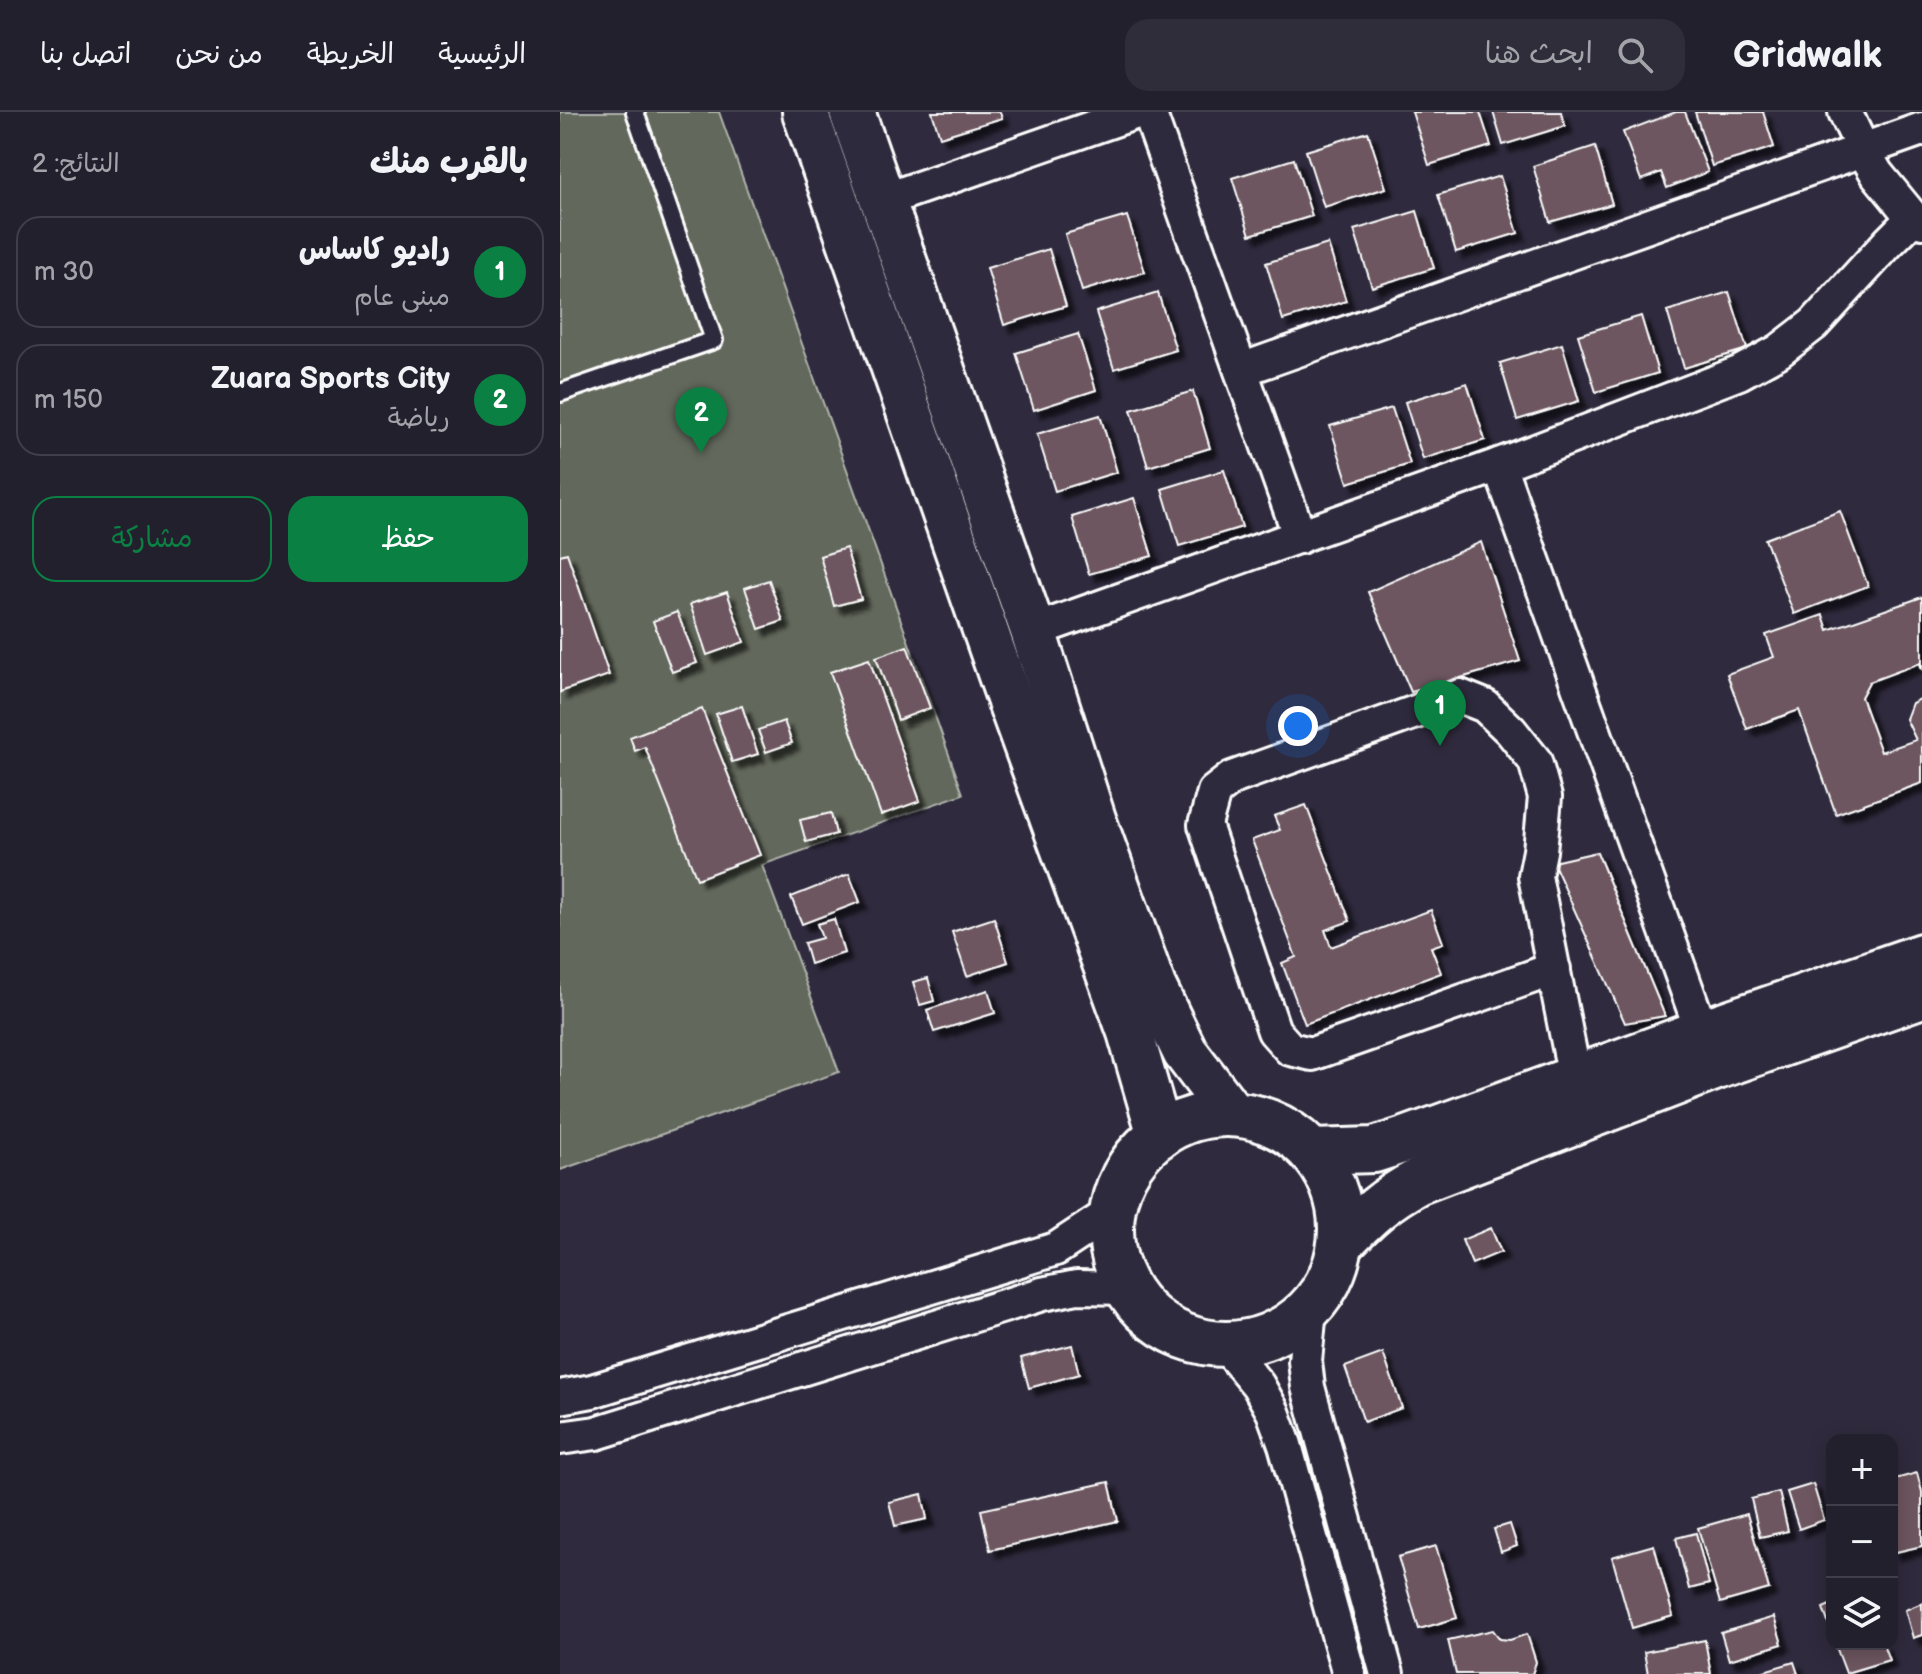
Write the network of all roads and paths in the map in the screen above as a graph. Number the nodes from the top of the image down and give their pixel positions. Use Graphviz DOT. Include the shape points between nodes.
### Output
graph roads {
  1 [pos="635,112"];
  2 [pos="805,112"];
  3 [pos="852,112"];
  4 [pos="1137,112"];
  5 [pos="1149,112"];
  6 [pos="1845,112"];
  7 [pos="1922,129"];
  8 [pos="1863,150"];
  9 [pos="884,200"];
  10 [pos="1918,220"];
  11 [pos="920,302"];
  12 [pos="877,316"];
  13 [pos="1241,370"];
  14 [pos="560,393"];
  15 [pos="1499,465"];
  16 [pos="1300,537"];
  17 [pos="1033,631"];
  18 [pos="1922,956"];
  19 [pos="1554,969"];
  20 [pos="1922,995"];
  21 [pos="1702,1032"];
  22 [pos="1575,1078"];
  23 [pos="1232,1114"];
  24 [pos="1160,1135"];
  25 [pos="1312,1152"];
  26 [pos="1112,1212"];
  27 [pos="1342,1242"];
  28 [pos="1127,1288"];
  29 [pos="1310,1310"];
  30 [pos="1225,1345"];
  31 [pos="560,1397"];
  32 [pos="560,1438"];
  33 [pos="1349,1674"];
  34 [pos="1387,1674"];
  1 -- 14 [label="lane" via="714,340"];
  2 -- 12 [label="street"];
  3 -- 9 [label="street"];
  4 -- 9 [label="street"];
  5 -- 13 [label="street"];
  6 -- 8 [label="street"];
  7 -- 8 [label="street"];
  8 -- 10 [label="street" via="1886,187"];
  8 -- 13 [label="street"];
  9 -- 11 [label="street"];
  10 -- 15 [label="street" via="1888,243 1814,324 1779,351 1739,373"];
  11 -- 12 [label="street"];
  11 -- 17 [label="street"];
  12 -- 24 [label="street" via="1130,1032"];
  13 -- 16 [label="street"];
  15 -- 16 [label="street"];
  15 -- 21 [label="street"];
  16 -- 17 [label="street"];
  17 -- 23 [label="street" via="1153,986 1185,1052"];
  18 -- 21 [label="street"];
  19 -- 19 [label="street" via="1535,876 1545,797 1535,761 1485,706 1460,696 1232,778 1214,792 1205,825 1274,1031 1290,1049 1312,1054"];
  19 -- 22 [label="street"];
  20 -- 27 [label="street" via="1417,1182 1369,1213"];
  21 -- 22 [label="street"];
  22 -- 25 [label="street" via="1374,1150"];
  23 -- 24 [label="street" via="1207,1115"];
  23 -- 25 [label="street" via="1276,1125"];
  24 -- 26 [label="street" via="1137,1156 1121,1182"];
  25 -- 27 [label="street" via="1331,1179"];
  26 -- 28 [label="street" via="1114,1251"];
  26 -- 31 [label="street" via="1056,1249"];
  27 -- 29 [label="street" via="1332,1278"];
  28 -- 30 [label="street" via="1153,1318 1186,1338"];
  28 -- 32 [label="street" via="1077,1287 1042,1294 596,1433"];
  29 -- 30 [label="street" via="1271,1336"];
  29 -- 34 [label="street" via="1308,1387"];
  30 -- 33 [label="street" via="1273,1412"];
}
